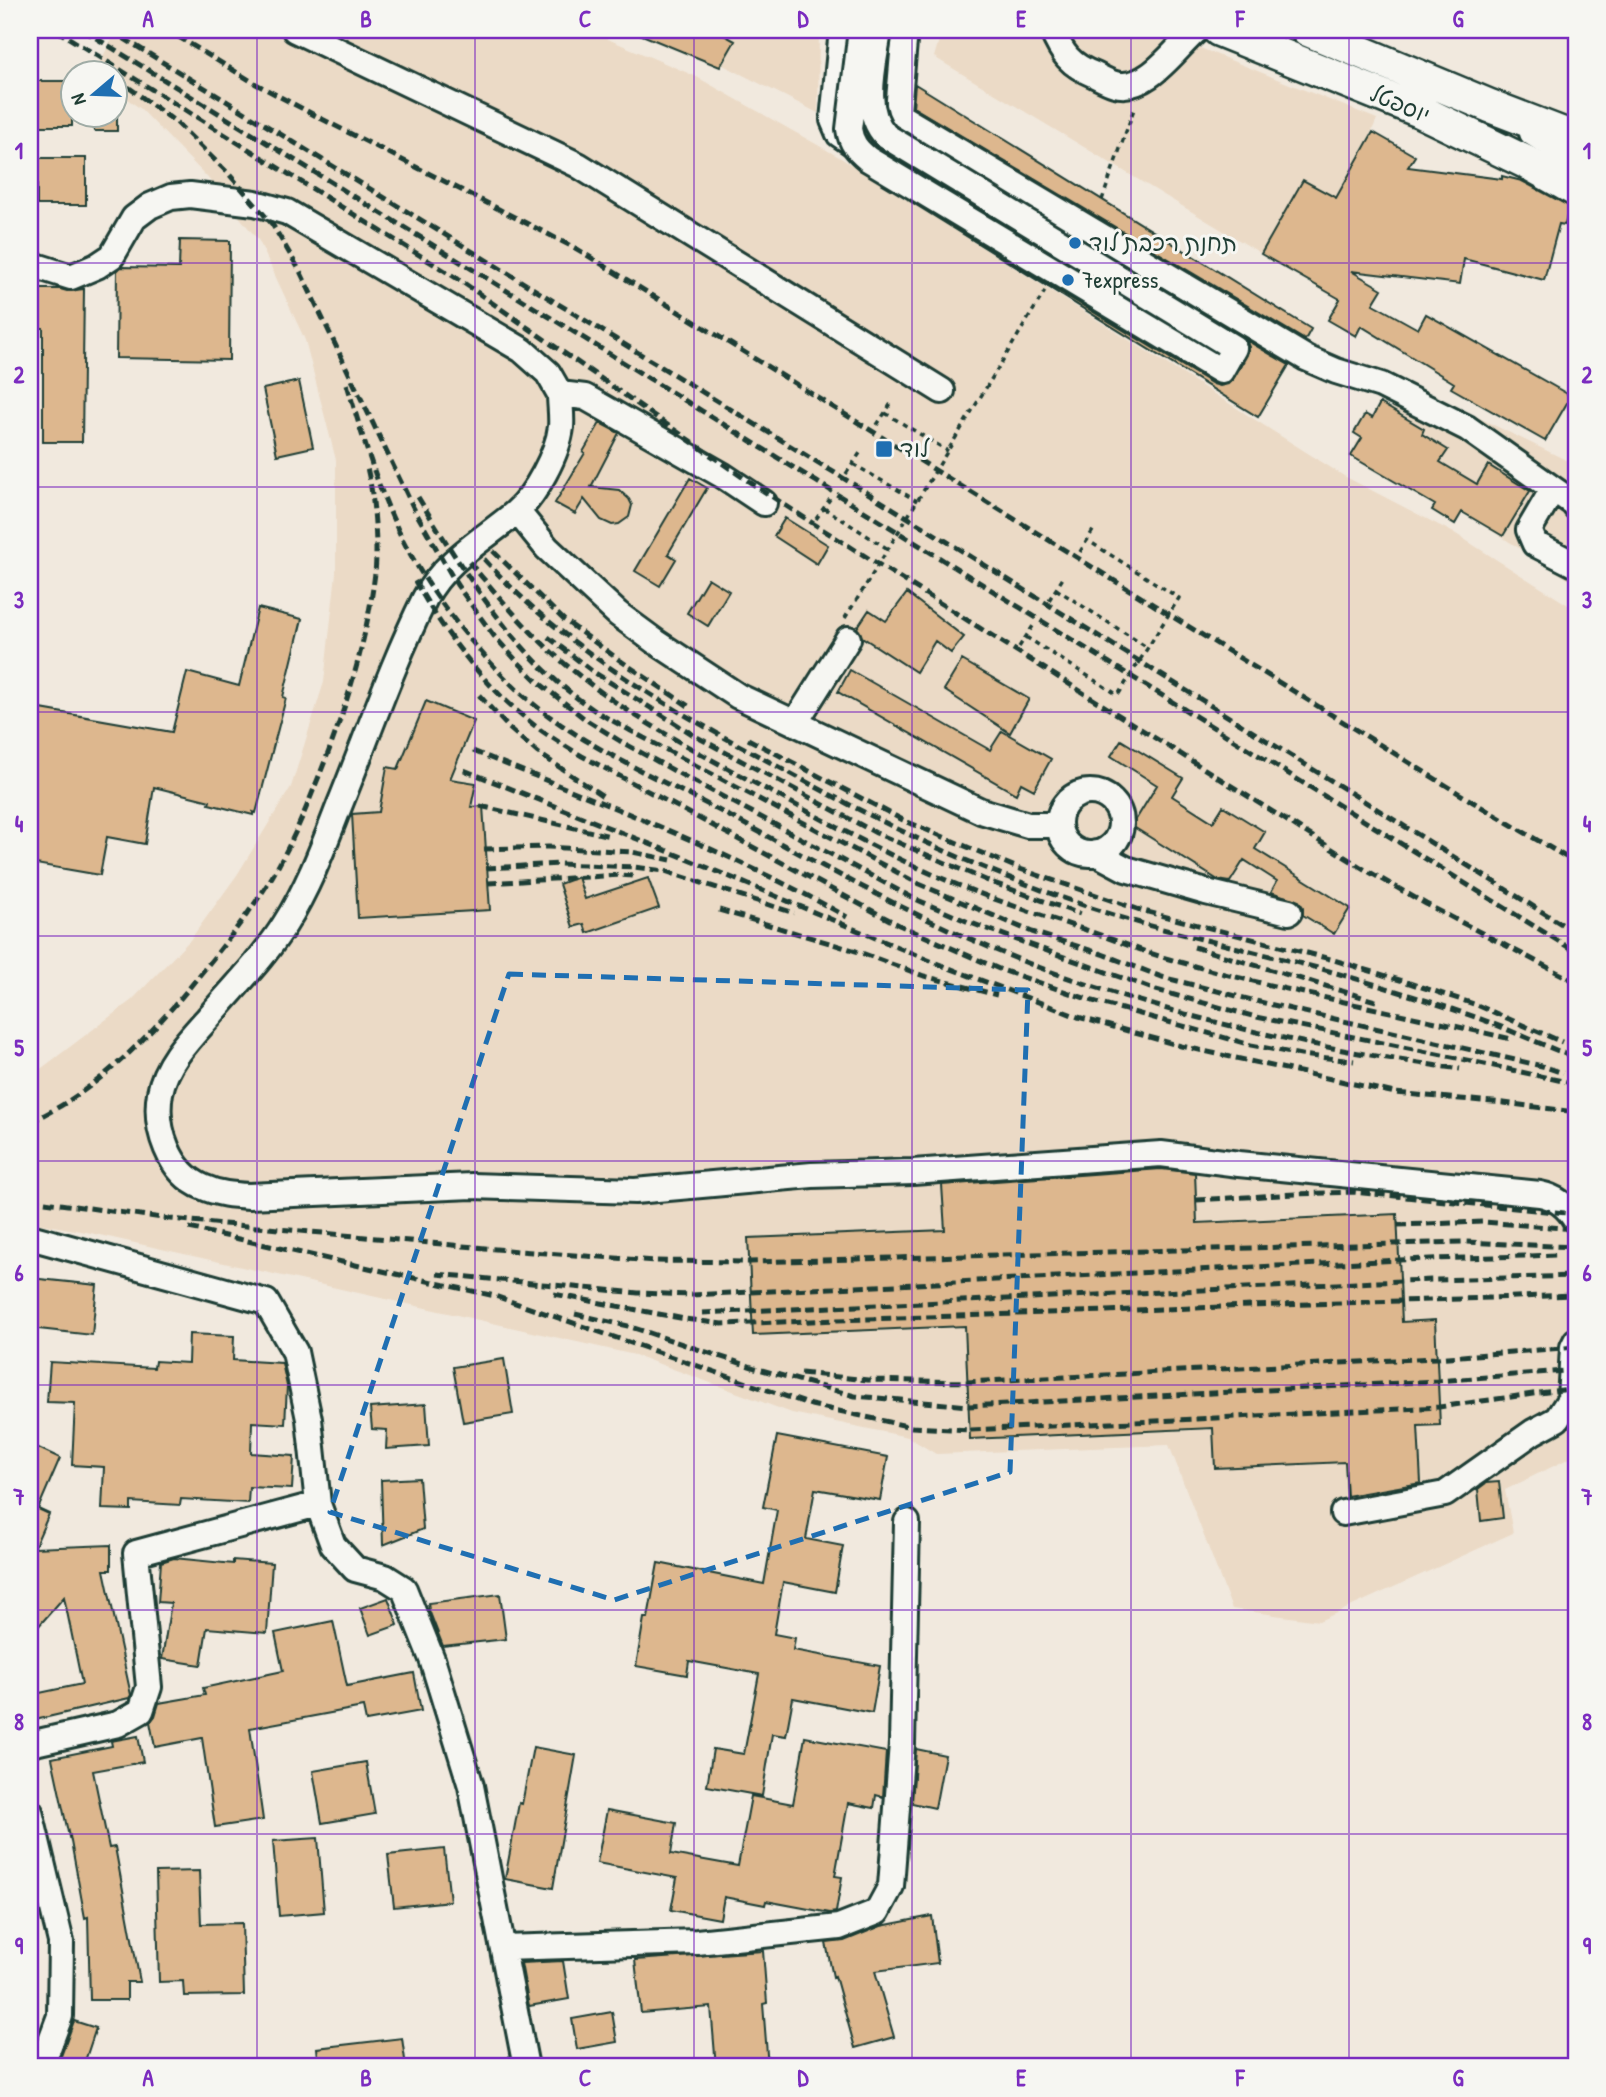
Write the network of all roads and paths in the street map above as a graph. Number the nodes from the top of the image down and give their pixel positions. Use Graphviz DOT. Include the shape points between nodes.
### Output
graph roads {
  1 [pos="295,30"];
  2 [pos="842,30"];
  3 [pos="861,30"];
  4 [pos="879,30"];
  5 [pos="905,30"];
  6 [pos="1052,30"];
  7 [pos="1197,30"];
  8 [pos="1219,30"];
  9 [pos="1308,30"];
  10 [pos="1144,80"];
  11 [pos="1490,106"];
  12 [pos="898,116"];
  13 [pos="1576,139"];
  14 [pos="1576,160"];
  15 [pos="893,169"];
  16 [pos="1576,190"];
  17 [pos="1102,200"];
  18 [pos="30,264"];
  19 [pos="1048,287"];
  20 [pos="1240,319"];
  21 [pos="942,391"];
  22 [pos="560,394"];
  23 [pos="892,402"];
  24 [pos="885,413"];
  25 [pos="877,425"];
  26 [pos="948,451"];
  27 [pos="860,453"];
  28 [pos="853,464"];
  29 [pos="846,474"];
  30 [pos="1553,489"];
  31 [pos="830,499"];
  32 [pos="917,501"];
  33 [pos="764,503"];
  34 [pos="1576,507"];
  35 [pos="824,508"];
  36 [pos="517,511"];
  37 [pos="816,519"];
  38 [pos="1095,527"];
  39 [pos="1087,540"];
  40 [pos="888,549"];
  41 [pos="1080,552"];
  42 [pos="1576,565"];
  43 [pos="1063,578"];
  44 [pos="1056,589"];
  45 [pos="1049,600"];
  46 [pos="1033,626"];
  47 [pos="1026,636"];
  48 [pos="848,639"];
  49 [pos="1019,647"];
  50 [pos="1148,648"];
  51 [pos="795,723"];
  52 [pos="1059,825"];
  53 [pos="1096,853"];
  54 [pos="1289,912"];
  55 [pos="1576,1221"];
  56 [pos="30,1237"];
  57 [pos="1576,1341"];
  58 [pos="318,1504"];
  59 [pos="1343,1513"];
  60 [pos="907,1522"];
  61 [pos="30,1744"];
  62 [pos="30,1812"];
  63 [pos="35,1858"];
  64 [pos="503,1948"];
  65 [pos="41,2067"];
  66 [pos="526,2067"];
  1 -- 21 [label="street" via="578,165"];
  2 -- 15 [label="street" via="833,120 836,129"];
  3 -- 4 [label="street, bridge" via="849,129 858,151 1221,372 1234,348 886,136 874,119 872,105"];
  5 -- 12 [label="street"];
  6 -- 10 [label="street" via="1060,49 1077,68 1116,85"];
  7 -- 10 [label="street"];
  8 -- 16 [label="main road, יוספטל" via="1431,116"];
  9 -- 11 [label="main road, יוספטל"];
  10 -- 17 [label="path"];
  11 -- 13 [label="main road, יוספטל"];
  11 -- 14 [label="street"];
  12 -- 15 [label="street"];
  12 -- 20 [label="street"];
  15 -- 20 [label="street" via="1215,362"];
  18 -- 22 [label="street" via="71,277 97,266 112,256 134,218 171,197 255,203 287,212 522,349 548,373"];
  19 -- 26 [label="path, bridge"];
  20 -- 30 [label="street" via="1306,358 1381,385 1467,428"];
  22 -- 33 [label="street" via="584,397"];
  22 -- 36 [label="street" via="561,429 553,453 537,487"];
  23 -- 24 [label="path"];
  24 -- 25 [label="path"];
  24 -- 26 [label="path"];
  26 -- 32 [label="path, bridge"];
  27 -- 28 [label="path"];
  28 -- 29 [label="path"];
  28 -- 32 [label="path"];
  30 -- 34 [label="street"];
  30 -- 42 [label="street" via="1528,530 1535,544"];
  31 -- 35 [label="path"];
  32 -- 40 [label="path, bridge"];
  35 -- 37 [label="path"];
  35 -- 40 [label="path"];
  36 -- 51 [label="street" via="547,548 618,614 738,696"];
  36 -- 55 [label="street" via="461,554 430,587 396,659 299,901 263,954 170,1066 160,1093 161,1130 181,1173 200,1186 249,1196 472,1186 635,1191 1161,1154 1540,1194 1553,1197"];
  38 -- 39 [label="path"];
  39 -- 41 [label="path"];
  39 -- 50 [label="path" via="1179,598"];
  40 -- 48 [label="path, bridge" via="845,618"];
  43 -- 44 [label="path"];
  44 -- 45 [label="path"];
  44 -- 50 [label="path"];
  46 -- 47 [label="path"];
  47 -- 49 [label="path"];
  47 -- 50 [label="path" via="1118,695"];
  48 -- 51 [label="street"];
  51 -- 52 [label="street" via="981,811 1028,825"];
  52 -- 53 [label="street" via="1075,850"];
  52 -- 53 [label="street" via="1065,805 1073,797 1090,792 1110,800 1121,826 1106,850"];
  53 -- 54 [label="street" via="1126,869"];
  56 -- 58 [label="street" via="266,1303 295,1352 309,1419"];
  57 -- 59 [label="street" via="1570,1399 1558,1419 1444,1494"];
  58 -- 61 [label="street" via="136,1553 149,1687 141,1711 118,1724"];
  58 -- 64 [label="street" via="333,1545 355,1569 385,1577 404,1589 432,1659 471,1786"];
  60 -- 64 [label="street" via="901,1756 891,1886 877,1913 839,1927 697,1942"];
  62 -- 63 [label="street"];
  63 -- 65 [label="street" via="61,1942 60,2016"];
  64 -- 66 [label="street"];
}
